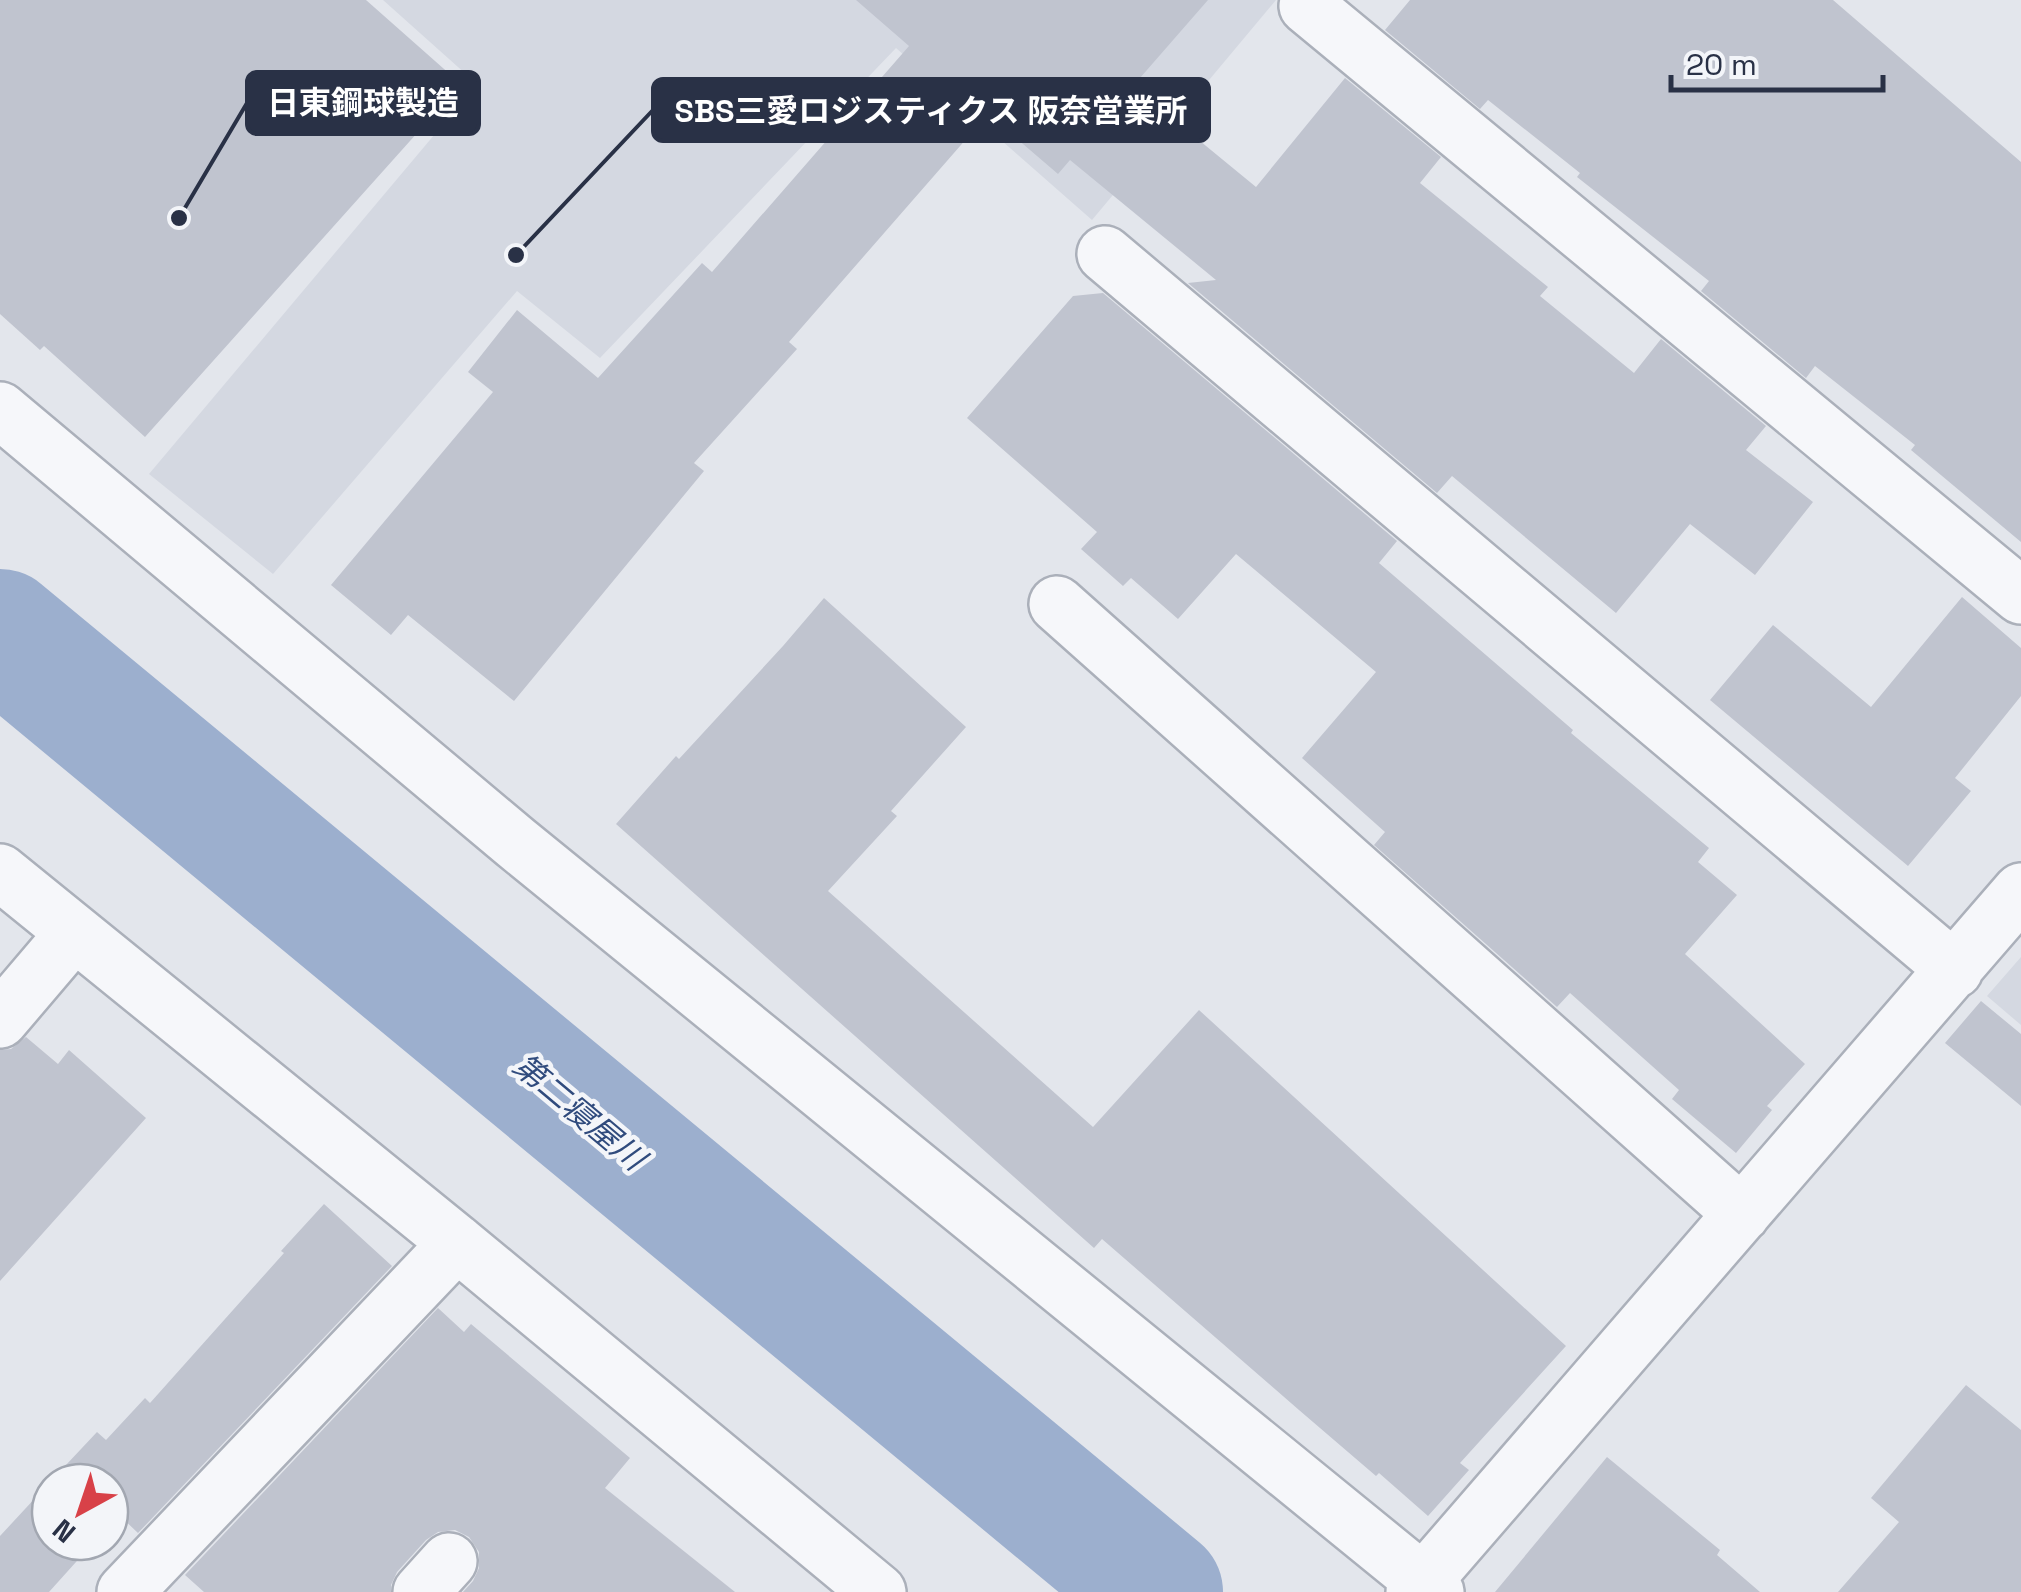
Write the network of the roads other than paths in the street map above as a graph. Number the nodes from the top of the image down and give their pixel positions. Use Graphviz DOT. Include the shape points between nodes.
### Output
graph roads {
  1 [pos="1307,6"];
  2 [pos="1105,254"];
  3 [pos="0,410"];
  4 [pos="2021,596"];
  5 [pos="1057,604"];
  6 [pos="0,872"];
  7 [pos="2021,890"];
  8 [pos="74,932"];
  9 [pos="1954,970"];
  10 [pos="0,1020"];
  11 [pos="1742,1214"];
  12 [pos="457,1243"];
  13 [pos="1424,1588"];
  14 [pos="126,1592"];
  15 [pos="878,1592"];
  1 -- 4 [label="street"];
  2 -- 9 [label="street"];
  3 -- 13 [label="street"];
  5 -- 11 [label="street"];
  6 -- 8 [label="street"];
  7 -- 9 [label="street"];
  8 -- 10 [label="street"];
  8 -- 12 [label="street"];
  9 -- 11 [label="street"];
  11 -- 13 [label="street"];
  12 -- 14 [label="street"];
  12 -- 15 [label="street"];
}
